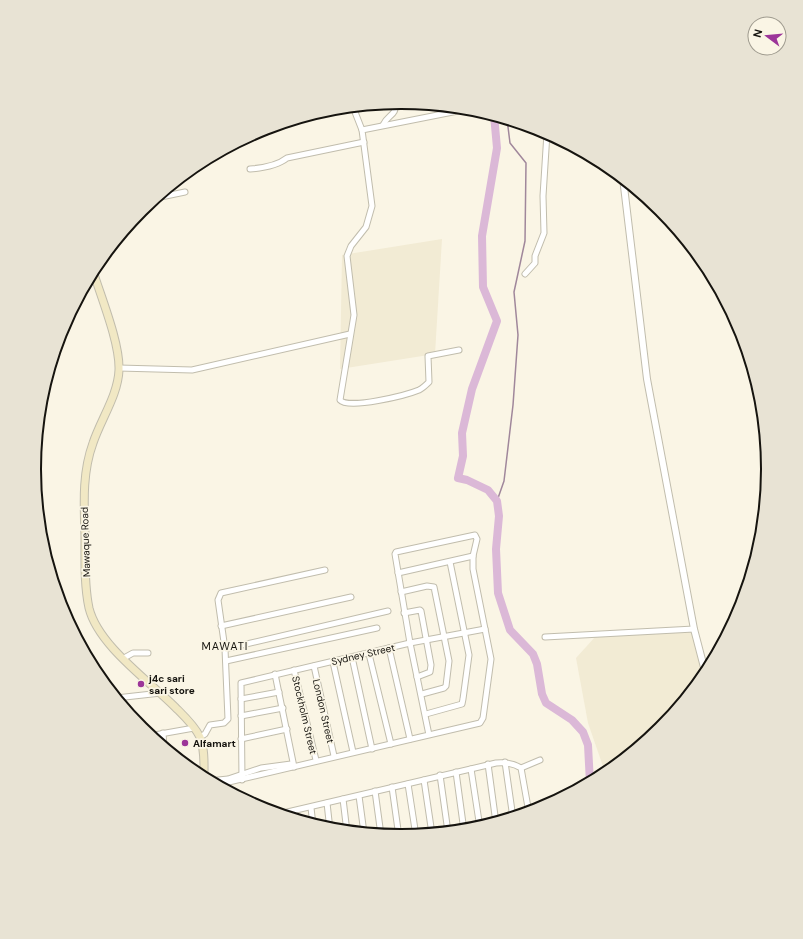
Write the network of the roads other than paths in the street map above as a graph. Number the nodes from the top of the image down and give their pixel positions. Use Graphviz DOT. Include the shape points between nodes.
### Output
graph roads {
  1 [pos="396,109"];
  2 [pos="354,112"];
  3 [pos="448,112"];
  4 [pos="383,125"];
  5 [pos="362,130"];
  6 [pos="547,139"];
  7 [pos="364,142"];
  8 [pos="250,169"];
  9 [pos="624,185"];
  10 [pos="185,192"];
  11 [pos="167,196"];
  12 [pos="525,274"];
  13 [pos="95,279"];
  14 [pos="350,334"];
  15 [pos="459,350"];
  16 [pos="119,368"];
  17 [pos="473,556"];
  18 [pos="450,562"];
  19 [pos="325,570"];
  20 [pos="398,573"];
  21 [pos="401,592"];
  22 [pos="351,596"];
  23 [pos="388,611"];
  24 [pos="404,613"];
  25 [pos="222,626"];
  26 [pos="377,628"];
  27 [pos="485,629"];
  28 [pos="694,629"];
  29 [pos="464,632"];
  30 [pos="445,636"];
  31 [pos="546,637"];
  32 [pos="427,641"];
  33 [pos="410,643"];
  34 [pos="225,648"];
  35 [pos="389,648"];
  36 [pos="148,653"];
  37 [pos="369,654"];
  38 [pos="352,657"];
  39 [pos="124,658"];
  40 [pos="226,660"];
  41 [pos="333,662"];
  42 [pos="314,666"];
  43 [pos="704,666"];
  44 [pos="294,670"];
  45 [pos="275,674"];
  46 [pos="418,677"];
  47 [pos="278,692"];
  48 [pos="161,693"];
  49 [pos="422,694"];
  50 [pos="122,697"];
  51 [pos="241,699"];
  52 [pos="283,708"];
  53 [pos="426,714"];
  54 [pos="241,716"];
  55 [pos="194,728"];
  56 [pos="287,729"];
  57 [pos="208,730"];
  58 [pos="163,733"];
  59 [pos="157,734"];
  60 [pos="429,735"];
  61 [pos="200,737"];
  62 [pos="241,739"];
  63 [pos="410,740"];
  64 [pos="164,741"];
  65 [pos="391,744"];
  66 [pos="372,749"];
  67 [pos="203,751"];
  68 [pos="353,752"];
  69 [pos="334,756"];
  70 [pos="316,760"];
  71 [pos="540,760"];
  72 [pos="505,762"];
  73 [pos="488,764"];
  74 [pos="295,765"];
  75 [pos="522,768"];
  76 [pos="471,769"];
  77 [pos="204,771"];
  78 [pos="456,772"];
  79 [pos="440,775"];
  80 [pos="241,777"];
  81 [pos="218,780"];
  82 [pos="424,780"];
  83 [pos="223,783"];
  84 [pos="408,784"];
  85 [pos="392,787"];
  86 [pos="375,791"];
  87 [pos="359,796"];
  88 [pos="343,799"];
  89 [pos="327,804"];
  90 [pos="528,807"];
  91 [pos="310,808"];
  92 [pos="294,811"];
  93 [pos="289,812"];
  94 [pos="512,813"];
  95 [pos="495,818"];
  96 [pos="312,819"];
  97 [pos="479,821"];
  98 [pos="329,823"];
  99 [pos="463,825"];
  100 [pos="346,826"];
  101 [pos="447,827"];
  102 [pos="363,828"];
  103 [pos="431,828"];
  104 [pos="380,829"];
  105 [pos="415,829"];
  106 [pos="397,830"];
  1 -- 4 [label="street" via="386,118"];
  2 -- 5 [label="street"];
  3 -- 4 [label="street"];
  4 -- 5 [label="street"];
  5 -- 7 [label="street"];
  6 -- 12 [label="street" via="544,233 535,256 535,263"];
  7 -- 8 [label="street" via="287,158 267,167"];
  7 -- 14 [label="street" via="372,206 366,227 351,246 347,256 354,316"];
  9 -- 28 [label="street" via="647,379"];
  10 -- 11 [label="street"];
  13 -- 16 [label="main road, Mawaque Road" via="114,339"];
  14 -- 15 [label="street" via="340,400 345,403 360,404 420,390 429,382 428,356"];
  14 -- 16 [label="street" via="192,370"];
  16 -- 39 [label="main road, Mawaque Road" via="116,387 88,461 84,492 85,554 86,585 92,619 102,636"];
  17 -- 18 [label="street"];
  17 -- 20 [label="street" via="477,540 475,535 396,552"];
  17 -- 27 [label="street" via="473,569"];
  18 -- 20 [label="street"];
  18 -- 29 [label="street"];
  19 -- 25 [label="street" via="221,593 218,600"];
  20 -- 21 [label="street"];
  21 -- 24 [label="street"];
  21 -- 30 [label="street" via="427,586 434,587"];
  22 -- 25 [label="street"];
  23 -- 34 [label="street"];
  24 -- 32 [label="street" via="421,610"];
  24 -- 33 [label="street"];
  25 -- 34 [label="street"];
  26 -- 40 [label="street"];
  27 -- 29 [label="street, Sydney Street"];
  27 -- 60 [label="street" via="491,662 482,721"];
  28 -- 31 [label="street"];
  28 -- 43 [label="street"];
  29 -- 30 [label="street, Sydney Street"];
  29 -- 53 [label="street" via="469,661 462,704"];
  30 -- 32 [label="street, Sydney Street"];
  30 -- 49 [label="street" via="449,661 446,686"];
  32 -- 33 [label="street, Sydney Street"];
  32 -- 46 [label="street" via="431,669 427,674"];
  33 -- 35 [label="street, Sydney Street"];
  33 -- 46 [label="street"];
  34 -- 40 [label="street"];
  35 -- 37 [label="street, Sydney Street"];
  35 -- 63 [label="street"];
  36 -- 39 [label="street" via="134,653"];
  37 -- 38 [label="street, Sydney Street"];
  37 -- 65 [label="street"];
  38 -- 41 [label="street, Sydney Street"];
  38 -- 66 [label="street"];
  39 -- 48 [label="main road, Mawaque Road"];
  40 -- 57 [label="street" via="228,719 224,723 210,725"];
  41 -- 42 [label="street, Sydney Street"];
  41 -- 68 [label="street"];
  42 -- 44 [label="street, Sydney Street"];
  42 -- 69 [label="street, London Street"];
  44 -- 45 [label="street, Sydney Street"];
  44 -- 70 [label="street, Stockholm Street"];
  45 -- 47 [label="street"];
  45 -- 51 [label="street, Sydney Street" via="242,683"];
  46 -- 49 [label="street"];
  47 -- 51 [label="street"];
  47 -- 52 [label="street"];
  48 -- 50 [label="street"];
  48 -- 55 [label="main road, Mawaque Road"];
  49 -- 53 [label="street"];
  51 -- 54 [label="street"];
  52 -- 54 [label="street"];
  52 -- 56 [label="street"];
  53 -- 60 [label="street"];
  54 -- 62 [label="street"];
  55 -- 58 [label="street"];
  55 -- 61 [label="main road, Mawaque Road"];
  56 -- 62 [label="street"];
  56 -- 74 [label="street"];
  57 -- 61 [label="street"];
  57 -- 67 [label="street"];
  58 -- 59 [label="street"];
  58 -- 64 [label="street"];
  60 -- 63 [label="street"];
  61 -- 67 [label="main road, Mawaque Road"];
  62 -- 80 [label="street"];
  63 -- 65 [label="street"];
  65 -- 66 [label="street"];
  66 -- 68 [label="street"];
  67 -- 77 [label="main road, Mawaque Road"];
  68 -- 69 [label="street"];
  69 -- 70 [label="street"];
  70 -- 74 [label="street"];
  71 -- 75 [label="street"];
  72 -- 73 [label="street"];
  72 -- 75 [label="street"];
  72 -- 94 [label="street"];
  73 -- 76 [label="street"];
  73 -- 95 [label="street"];
  74 -- 80 [label="street"];
  75 -- 90 [label="street"];
  76 -- 78 [label="street"];
  76 -- 97 [label="street"];
  78 -- 79 [label="street"];
  78 -- 99 [label="street"];
  79 -- 82 [label="street"];
  79 -- 101 [label="street"];
  80 -- 81 [label="street"];
  80 -- 83 [label="street"];
  82 -- 84 [label="street"];
  82 -- 103 [label="street"];
  84 -- 85 [label="street"];
  84 -- 105 [label="street"];
  85 -- 86 [label="street"];
  85 -- 106 [label="street"];
  86 -- 87 [label="street"];
  86 -- 104 [label="street"];
  87 -- 88 [label="street"];
  87 -- 102 [label="street"];
  88 -- 89 [label="street"];
  88 -- 100 [label="street"];
  89 -- 91 [label="street"];
  89 -- 98 [label="street"];
  91 -- 92 [label="street"];
  91 -- 96 [label="street"];
  92 -- 93 [label="street"];
}
